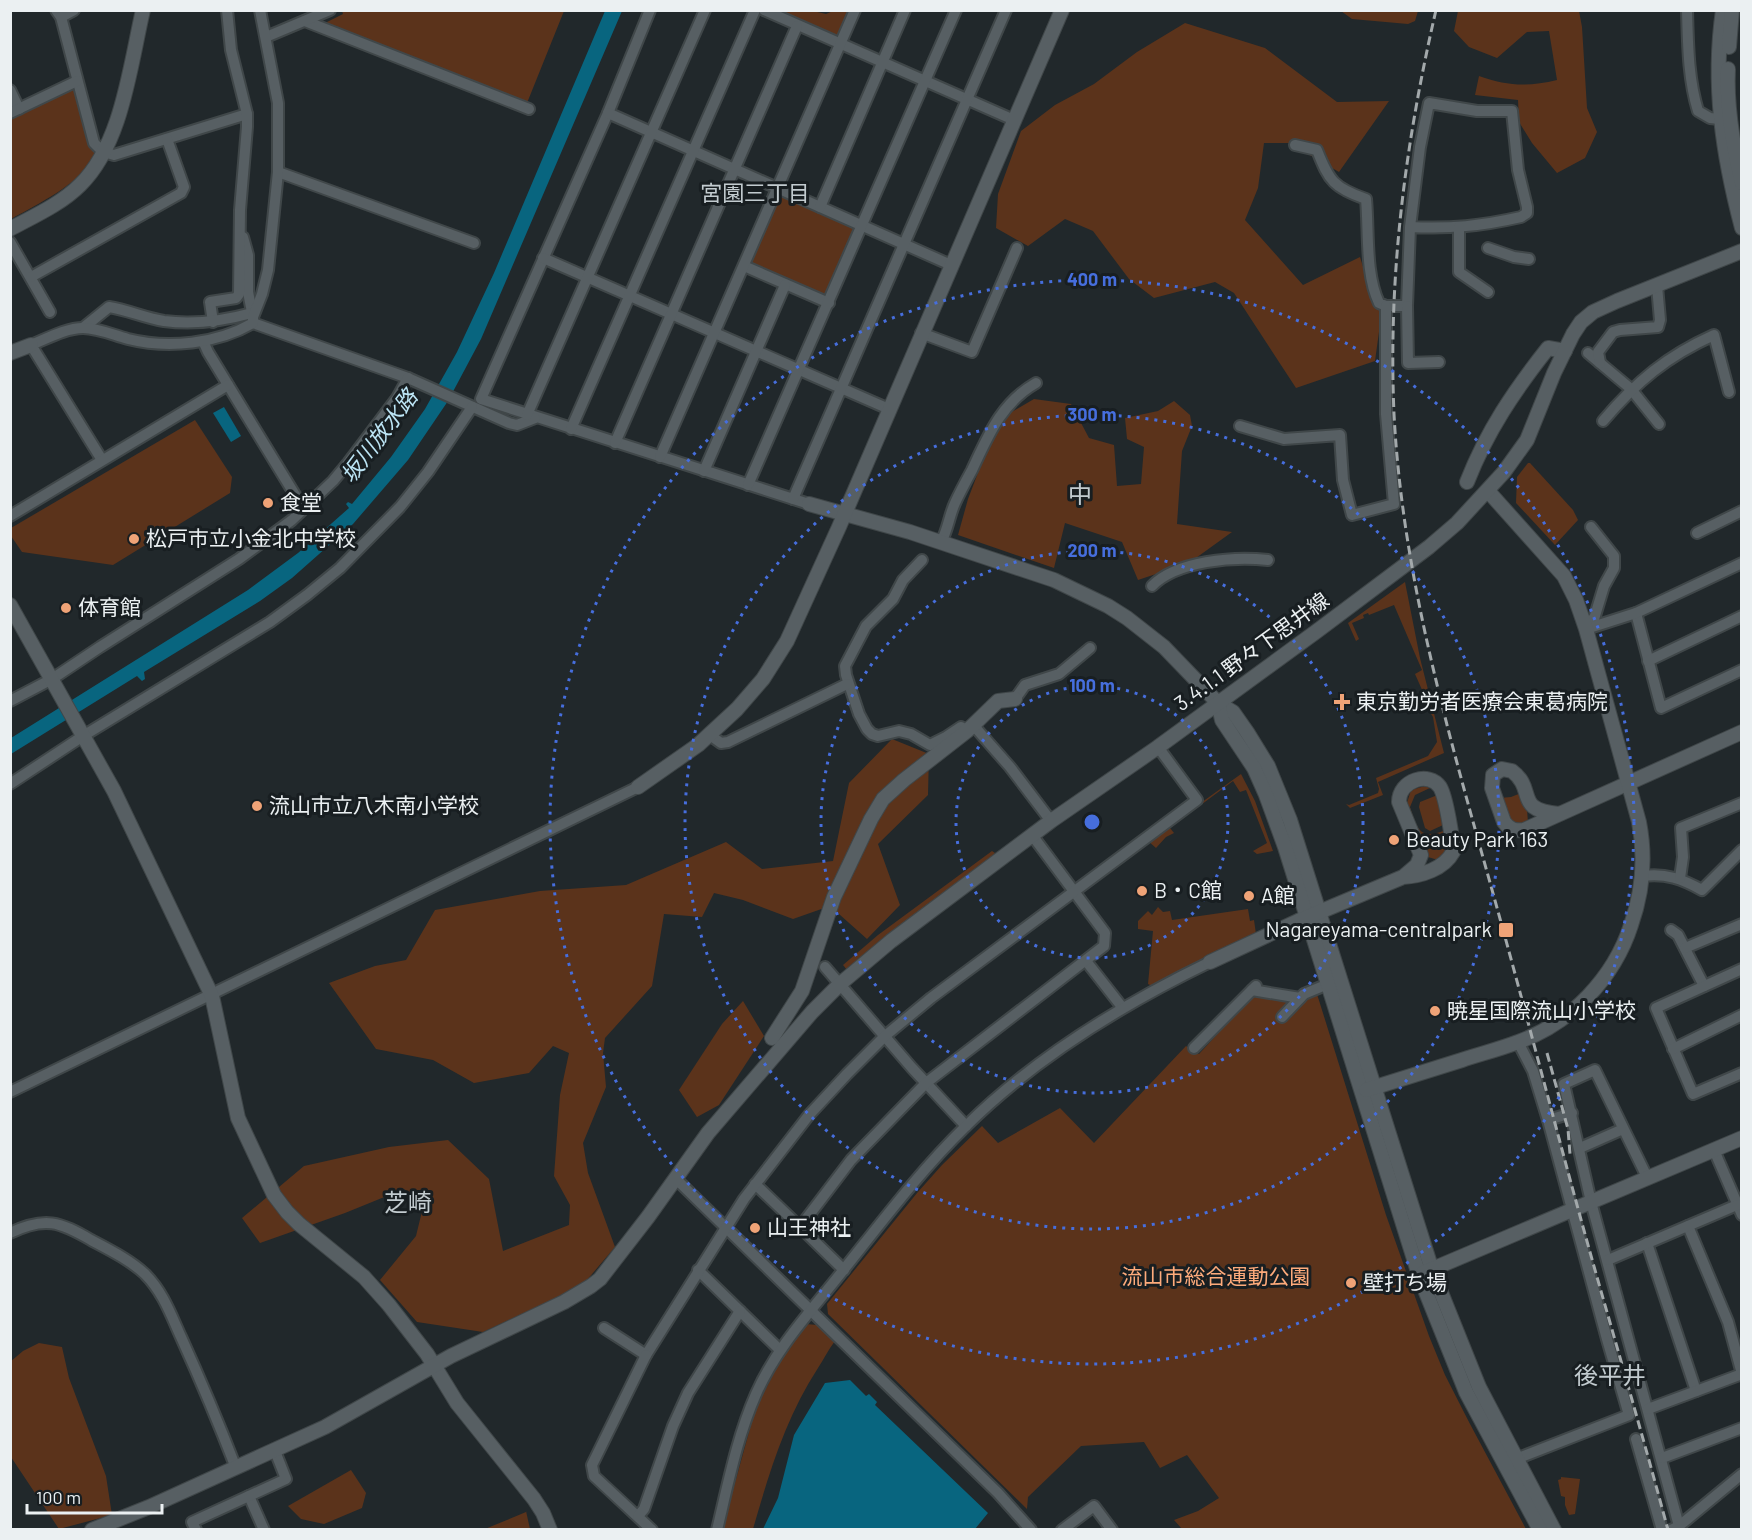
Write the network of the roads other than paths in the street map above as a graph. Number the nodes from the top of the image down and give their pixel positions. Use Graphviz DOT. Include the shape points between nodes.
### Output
graph roads {
  1 [pos="74,10"];
  2 [pos="143,10"];
  3 [pos="227,10"];
  4 [pos="260,10"];
  5 [pos="330,10"];
  6 [pos="650,10"];
  7 [pos="705,10"];
  8 [pos="755,10"];
  9 [pos="764,10"];
  10 [pos="855,10"];
  11 [pos="905,10"];
  12 [pos="956,10"];
  13 [pos="1006,10"];
  14 [pos="1062,10"];
  15 [pos="1687,10"];
  16 [pos="1723,10"];
  17 [pos="1732,10"];
  18 [pos="58,14"];
  19 [pos="305,21"];
  20 [pos="798,26"];
  21 [pos="266,37"];
  22 [pos="841,44"];
  23 [pos="883,62"];
  24 [pos="77,81"];
  25 [pos="926,81"];
  26 [pos="10,90"];
  27 [pos="968,100"];
  28 [pos="529,109"];
  29 [pos="15,111"];
  30 [pos="608,113"];
  31 [pos="247,114"];
  32 [pos="1720,119"];
  33 [pos="1014,120"];
  34 [pos="651,133"];
  35 [pos="167,139"];
  36 [pos="1295,145"];
  37 [pos="694,151"];
  38 [pos="103,152"];
  39 [pos="735,170"];
  40 [pos="278,172"];
  41 [pos="1742,183"];
  42 [pos="778,188"];
  43 [pos="820,207"];
  44 [pos="240,225"];
  45 [pos="862,226"];
  46 [pos="1410,227"];
  47 [pos="1459,227"];
  48 [pos="1742,228"];
  49 [pos="10,229"];
  50 [pos="10,242"];
  51 [pos="474,243"];
  52 [pos="904,244"];
  53 [pos="1017,248"];
  54 [pos="1488,248"];
  55 [pos="1742,251"];
  56 [pos="543,258"];
  57 [pos="1528,259"];
  58 [pos="951,265"];
  59 [pos="744,266"];
  60 [pos="31,277"];
  61 [pos="587,277"];
  62 [pos="785,285"];
  63 [pos="1657,286"];
  64 [pos="1488,292"];
  65 [pos="629,296"];
  66 [pos="829,303"];
  67 [pos="1386,306"];
  68 [pos="1407,306"];
  69 [pos="50,312"];
  70 [pos="672,314"];
  71 [pos="253,318"];
  72 [pos="213,322"];
  73 [pos="83,328"];
  74 [pos="714,333"];
  75 [pos="921,333"];
  76 [pos="203,341"];
  77 [pos="31,345"];
  78 [pos="757,351"];
  79 [pos="1565,351"];
  80 [pos="10,353"];
  81 [pos="1588,353"];
  82 [pos="1439,362"];
  83 [pos="1600,363"];
  84 [pos="799,370"];
  85 [pos="410,379"];
  86 [pos="1036,383"];
  87 [pos="228,384"];
  88 [pos="840,387"];
  89 [pos="1631,389"];
  90 [pos="1729,392"];
  91 [pos="468,405"];
  92 [pos="889,409"];
  93 [pos="531,416"];
  94 [pos="1603,421"];
  95 [pos="1659,424"];
  96 [pos="1240,426"];
  97 [pos="571,429"];
  98 [pos="615,443"];
  99 [pos="660,457"];
  100 [pos="102,460"];
  101 [pos="704,471"];
  102 [pos="1467,482"];
  103 [pos="748,485"];
  104 [pos="1488,491"];
  105 [pos="793,498"];
  106 [pos="809,504"];
  107 [pos="303,508"];
  108 [pos="1742,511"];
  109 [pos="843,515"];
  110 [pos="10,516"];
  111 [pos="1591,527"];
  112 [pos="1697,533"];
  113 [pos="942,542"];
  114 [pos="922,560"];
  115 [pos="1268,560"];
  116 [pos="1742,563"];
  117 [pos="1152,586"];
  118 [pos="10,605"];
  119 [pos="1636,613"];
  120 [pos="1742,616"];
  121 [pos="1585,626"];
  122 [pos="1090,648"];
  123 [pos="1648,661"];
  124 [pos="1742,670"];
  125 [pos="53,681"];
  126 [pos="847,684"];
  127 [pos="1015,699"];
  128 [pos="10,701"];
  129 [pos="1218,703"];
  130 [pos="971,729"];
  131 [pos="1742,732"];
  132 [pos="82,733"];
  133 [pos="710,735"];
  134 [pos="1158,747"];
  135 [pos="10,784"];
  136 [pos="1628,784"];
  137 [pos="638,787"];
  138 [pos="1742,803"];
  139 [pos="1531,805"];
  140 [pos="1559,814"];
  141 [pos="1051,821"];
  142 [pos="1530,827"];
  143 [pos="1032,835"];
  144 [pos="1742,850"];
  145 [pos="1420,858"];
  146 [pos="1737,862"];
  147 [pos="1444,864"];
  148 [pos="1643,876"];
  149 [pos="1403,877"];
  150 [pos="1680,878"];
  151 [pos="1075,892"];
  152 [pos="1313,915"];
  153 [pos="1742,924"];
  154 [pos="1671,930"];
  155 [pos="1685,948"];
  156 [pos="1086,961"];
  157 [pos="1210,962"];
  158 [pos="825,967"];
  159 [pos="1742,969"];
  160 [pos="840,984"];
  161 [pos="1328,984"];
  162 [pos="1704,986"];
  163 [pos="212,996"];
  164 [pos="1300,998"];
  165 [pos="1122,1007"];
  166 [pos="1742,1015"];
  167 [pos="1282,1017"];
  168 [pos="885,1036"];
  169 [pos="771,1038"];
  170 [pos="1518,1042"];
  171 [pos="1194,1048"];
  172 [pos="1673,1049"];
  173 [pos="1742,1073"];
  174 [pos="926,1083"];
  175 [pos="1368,1090"];
  176 [pos="10,1092"];
  177 [pos="1572,1113"];
  178 [pos="1548,1120"];
  179 [pos="966,1126"];
  180 [pos="1623,1129"];
  181 [pos="1742,1137"];
  182 [pos="1580,1148"];
  183 [pos="1714,1150"];
  184 [pos="1647,1177"];
  185 [pos="676,1179"];
  186 [pos="755,1184"];
  187 [pos="1591,1202"];
  188 [pos="1571,1209"];
  189 [pos="1739,1210"];
  190 [pos="1688,1226"];
  191 [pos="800,1227"];
  192 [pos="725,1228"];
  193 [pos="10,1233"];
  194 [pos="1647,1244"];
  195 [pos="1608,1260"];
  196 [pos="698,1270"];
  197 [pos="844,1270"];
  198 [pos="1425,1272"];
  199 [pos="740,1311"];
  200 [pos="811,1311"];
  201 [pos="604,1328"];
  202 [pos="780,1350"];
  203 [pos="646,1355"];
  204 [pos="435,1365"];
  205 [pos="1742,1374"];
  206 [pos="1643,1389"];
  207 [pos="1696,1391"];
  208 [pos="1623,1394"];
  209 [pos="1648,1409"];
  210 [pos="1742,1428"];
  211 [pos="1636,1439"];
  212 [pos="274,1450"];
  213 [pos="1662,1458"];
  214 [pos="1516,1459"];
  215 [pos="236,1468"];
  216 [pos="1742,1474"];
  217 [pos="249,1496"];
  218 [pos="638,1516"];
  219 [pos="1026,1527"];
  220 [pos="1675,1528"];
  221 [pos="92,1530"];
  222 [pos="196,1530"];
  223 [pos="264,1530"];
  224 [pos="550,1530"];
  225 [pos="652,1530"];
  226 [pos="717,1530"];
  227 [pos="1062,1530"];
  228 [pos="1112,1530"];
  229 [pos="1540,1530"];
  230 [pos="1554,1530"];
  231 [pos="1662,1530"];
  1 -- 18 [label="street"];
  2 -- 38 [label="street" via="115,128"];
  3 -- 31 [label="street" via="231,50"];
  4 -- 21 [label="street"];
  5 -- 19 [label="street"];
  6 -- 30 [label="street"];
  7 -- 34 [label="street"];
  8 -- 37 [label="street"];
  9 -- 20 [label="street"];
  10 -- 22 [label="street"];
  11 -- 23 [label="street"];
  12 -- 25 [label="street"];
  13 -- 27 [label="street"];
  14 -- 33 [label="street"];
  15 -- 32 [label="street" via="1691,86 1698,111"];
  16 -- 32 [label="street"];
  17 -- 41 [label="street" via="1727,81"];
  18 -- 24 [label="street"];
  19 -- 21 [label="street"];
  19 -- 28 [label="street"];
  20 -- 22 [label="street"];
  20 -- 39 [label="street"];
  21 -- 40 [label="street" via="278,103"];
  22 -- 23 [label="street"];
  22 -- 42 [label="street"];
  23 -- 25 [label="street"];
  23 -- 43 [label="street"];
  24 -- 29 [label="street"];
  24 -- 38 [label="street" via="94,143"];
  25 -- 27 [label="street"];
  25 -- 45 [label="street"];
  26 -- 29 [label="street"];
  27 -- 33 [label="street"];
  27 -- 52 [label="street"];
  30 -- 34 [label="street"];
  30 -- 56 [label="street"];
  31 -- 35 [label="street"];
  31 -- 44 [label="street"];
  32 -- 48 [label="street"];
  33 -- 58 [label="street"];
  34 -- 37 [label="street"];
  34 -- 61 [label="street"];
  35 -- 38 [label="street" via="114,154"];
  35 -- 60 [label="street" via="184,187 181,193"];
  36 -- 67 [label="street" via="1317,150 1332,182 1366,199 1375,295"];
  37 -- 39 [label="street"];
  37 -- 65 [label="street"];
  38 -- 49 [label="street" via="79,186"];
  39 -- 42 [label="street"];
  39 -- 70 [label="street"];
  40 -- 51 [label="street"];
  40 -- 71 [label="street" via="268,270"];
  42 -- 43 [label="street"];
  42 -- 59 [label="street"];
  43 -- 45 [label="street"];
  44 -- 71 [label="street" via="248,255"];
  44 -- 72 [label="street" via="239,294 236,298 210,302"];
  45 -- 52 [label="street"];
  45 -- 66 [label="street"];
  46 -- 47 [label="street"];
  46 -- 47 [label="street" via="1429,103 1477,111 1512,111 1527,213"];
  46 -- 68 [label="street"];
  47 -- 64 [label="street" via="1459,272"];
  50 -- 60 [label="street"];
  52 -- 58 [label="street"];
  52 -- 88 [label="street"];
  53 -- 75 [label="street" via="972,352"];
  54 -- 57 [label="street"];
  55 -- 63 [label="street, 3.4.1.1 野々下思井線"];
  56 -- 61 [label="street"];
  56 -- 93 [label="street" via="481,399"];
  58 -- 75 [label="street"];
  59 -- 62 [label="street"];
  59 -- 74 [label="street"];
  60 -- 69 [label="street"];
  61 -- 65 [label="street"];
  61 -- 93 [label="street"];
  62 -- 66 [label="street"];
  62 -- 78 [label="street"];
  63 -- 79 [label="street, 3.4.1.1 野々下思井線" via="1593,312 1577,328"];
  63 -- 83 [label="street" via="1658,327 1613,332 1598,352"];
  65 -- 70 [label="street"];
  65 -- 97 [label="street"];
  66 -- 84 [label="street"];
  67 -- 68 [label="street"];
  67 -- 96 [label="street" via="1386,414 1394,504 1352,515 1343,480 1340,435 1284,439"];
  68 -- 82 [label="street" via="1408,363"];
  70 -- 74 [label="street"];
  70 -- 98 [label="street"];
  71 -- 72 [label="street"];
  71 -- 76 [label="street" via="230,334"];
  71 -- 85 [label="street"];
  72 -- 73 [label="street" via="162,321 109,307"];
  73 -- 76 [label="street" via="141,341"];
  73 -- 77 [label="street"];
  74 -- 78 [label="street"];
  74 -- 99 [label="street"];
  75 -- 92 [label="street"];
  76 -- 87 [label="street"];
  77 -- 80 [label="street"];
  77 -- 100 [label="street"];
  78 -- 84 [label="street"];
  78 -- 101 [label="street"];
  79 -- 102 [label="street" via="1548,348 1518,385 1482,446"];
  79 -- 104 [label="street, 3.4.1.1 野々下思井線" via="1527,441"];
  81 -- 83 [label="street"];
  83 -- 89 [label="street"];
  84 -- 88 [label="street"];
  84 -- 103 [label="street"];
  85 -- 91 [label="street"];
  85 -- 107 [label="street" via="348,463"];
  86 -- 113 [label="street" via="1012,401 995,422 954,505"];
  87 -- 100 [label="street"];
  87 -- 107 [label="street"];
  88 -- 92 [label="street"];
  88 -- 105 [label="street"];
  89 -- 90 [label="street" via="1680,351 1714,335"];
  89 -- 94 [label="street"];
  89 -- 95 [label="street"];
  91 -- 93 [label="street" via="517,425"];
  91 -- 132 [label="street" via="428,472 400,507 340,568 270,622"];
  92 -- 109 [label="street"];
  93 -- 97 [label="street"];
  97 -- 98 [label="street"];
  98 -- 99 [label="street"];
  99 -- 101 [label="street"];
  100 -- 110 [label="street"];
  101 -- 103 [label="street"];
  103 -- 105 [label="street"];
  104 -- 121 [label="street" via="1564,576"];
  104 -- 129 [label="street, 3.4.1.1 野々下思井線" via="1429,547"];
  105 -- 106 [label="street"];
  106 -- 109 [label="street"];
  107 -- 125 [label="street" via="239,560"];
  108 -- 112 [label="street"];
  109 -- 113 [label="street"];
  109 -- 133 [label="street" via="774,664"];
  111 -- 121 [label="street" via="1614,556 1614,568 1594,619"];
  113 -- 129 [label="street" via="1054,579 1108,606 1164,647"];
  114 -- 126 [label="street" via="866,626 845,666"];
  115 -- 117 [label="street" via="1252,558 1178,569"];
  116 -- 119 [label="street"];
  118 -- 125 [label="street"];
  119 -- 121 [label="street"];
  119 -- 123 [label="street"];
  120 -- 123 [label="street"];
  121 -- 136 [label="street"];
  122 -- 127 [label="street" via="1059,674 1025,685"];
  123 -- 124 [label="street" via="1661,708"];
  125 -- 128 [label="street"];
  125 -- 132 [label="street"];
  126 -- 130 [label="street" via="872,734 899,730 930,745 962,727"];
  126 -- 133 [label="street" via="728,742 721,743"];
  127 -- 130 [label="street" via="998,701"];
  129 -- 134 [label="street, 3.4.1.1 野々下思井線"];
  129 -- 152 [label="street" via="1222,720 1254,768"];
  130 -- 141 [label="street" via="1010,767"];
  130 -- 169 [label="street" via="893,789 876,809 834,897 802,991"];
  131 -- 136 [label="street"];
  132 -- 135 [label="street"];
  132 -- 163 [label="street"];
  133 -- 137 [label="street"];
  134 -- 141 [label="street, 3.4.1.1 野々下思井線"];
  134 -- 151 [label="street" via="1197,800"];
  136 -- 140 [label="street"];
  136 -- 148 [label="street" via="1642,838"];
  137 -- 163 [label="street"];
  138 -- 150 [label="street" via="1681,828"];
  139 -- 140 [label="street" via="1539,811"];
  139 -- 142 [label="street"];
  139 -- 142 [label="street" via="1516,773 1506,769 1493,775 1492,788 1507,827"];
  140 -- 142 [label="street"];
  141 -- 143 [label="street, 3.4.1.1 野々下思井線"];
  143 -- 151 [label="street"];
  143 -- 160 [label="street, 3.4.1.1 野々下思井線"];
  144 -- 146 [label="street"];
  145 -- 147 [label="street"];
  145 -- 147 [label="street" via="1399,795 1406,785 1424,779 1436,783 1442,791 1453,847"];
  145 -- 149 [label="street"];
  146 -- 150 [label="street" via="1702,890"];
  147 -- 149 [label="street" via="1415,877"];
  148 -- 150 [label="street"];
  148 -- 170 [label="street" via="1627,940 1607,975 1565,1017"];
  149 -- 152 [label="street"];
  151 -- 156 [label="street" via="1105,933 1104,946"];
  151 -- 168 [label="street"];
  152 -- 157 [label="street"];
  152 -- 161 [label="street"];
  152 -- 175 [label="street"];
  153 -- 155 [label="street"];
  154 -- 155 [label="street"];
  155 -- 162 [label="street"];
  156 -- 165 [label="street"];
  156 -- 174 [label="street"];
  157 -- 165 [label="street"];
  158 -- 160 [label="street"];
  159 -- 162 [label="street"];
  160 -- 168 [label="street"];
  160 -- 185 [label="street, 3.4.1.1 野々下思井線" via="708,1133"];
  161 -- 164 [label="street"];
  161 -- 175 [label="street"];
  162 -- 172 [label="street" via="1656,1008"];
  163 -- 176 [label="street"];
  163 -- 204 [label="street" via="238,1118 274,1195 299,1224 376,1290"];
  164 -- 167 [label="street"];
  164 -- 171 [label="street" via="1254,988"];
  165 -- 179 [label="street" via="1046,1058"];
  166 -- 172 [label="street"];
  168 -- 174 [label="street"];
  168 -- 186 [label="street" via="809,1115"];
  170 -- 175 [label="street"];
  170 -- 178 [label="street" via="1533,1071"];
  172 -- 173 [label="street" via="1693,1094"];
  174 -- 179 [label="street"];
  174 -- 191 [label="street" via="851,1160"];
  175 -- 198 [label="street"];
  177 -- 178 [label="street"];
  177 -- 180 [label="street" via="1564,1084 1595,1071"];
  177 -- 182 [label="street"];
  178 -- 188 [label="street"];
  179 -- 197 [label="street" via="907,1189"];
  180 -- 182 [label="street"];
  180 -- 184 [label="street"];
  181 -- 183 [label="street"];
  182 -- 187 [label="street"];
  183 -- 184 [label="street"];
  183 -- 189 [label="street"];
  184 -- 187 [label="street"];
  185 -- 192 [label="street"];
  185 -- 204 [label="street, 3.4.1.1 野々下思井線" via="591,1286"];
  186 -- 191 [label="street"];
  186 -- 192 [label="street"];
  187 -- 188 [label="street"];
  187 -- 195 [label="street"];
  188 -- 198 [label="street"];
  188 -- 208 [label="street"];
  189 -- 190 [label="street"];
  190 -- 194 [label="street"];
  190 -- 205 [label="street" via="1728,1322"];
  191 -- 197 [label="street"];
  192 -- 196 [label="street"];
  192 -- 200 [label="street"];
  193 -- 215 [label="street" via="43,1222 66,1226 145,1275 163,1297"];
  194 -- 195 [label="street"];
  194 -- 207 [label="street"];
  195 -- 206 [label="street"];
  196 -- 199 [label="street"];
  196 -- 203 [label="street"];
  197 -- 200 [label="street"];
  198 -- 214 [label="street"];
  198 -- 229 [label="street" via="1466,1392"];
  199 -- 202 [label="street"];
  199 -- 218 [label="street" via="688,1393"];
  200 -- 202 [label="street"];
  200 -- 219 [label="street" via="998,1493"];
  201 -- 203 [label="street"];
  202 -- 226 [label="street" via="752,1406"];
  203 -- 218 [label="street" via="592,1465 594,1476"];
  204 -- 212 [label="street, 3.4.1.1 野々下思井線" via="325,1427"];
  204 -- 224 [label="street" via="456,1403 534,1499"];
  205 -- 207 [label="street"];
  206 -- 208 [label="street"];
  206 -- 209 [label="street"];
  207 -- 209 [label="street"];
  208 -- 214 [label="street" via="1629,1415"];
  209 -- 213 [label="street"];
  210 -- 213 [label="street"];
  211 -- 231 [label="street"];
  212 -- 215 [label="street, 3.4.1.1 野々下思井線"];
  212 -- 217 [label="street" via="286,1479"];
  213 -- 220 [label="street"];
  214 -- 230 [label="street"];
  215 -- 221 [label="street, 3.4.1.1 野々下思井線"];
  216 -- 220 [label="street"];
  217 -- 222 [label="street" via="192,1522"];
  217 -- 223 [label="street"];
  218 -- 225 [label="street"];
  227 -- 228 [label="street" via="1094,1506"];
}
